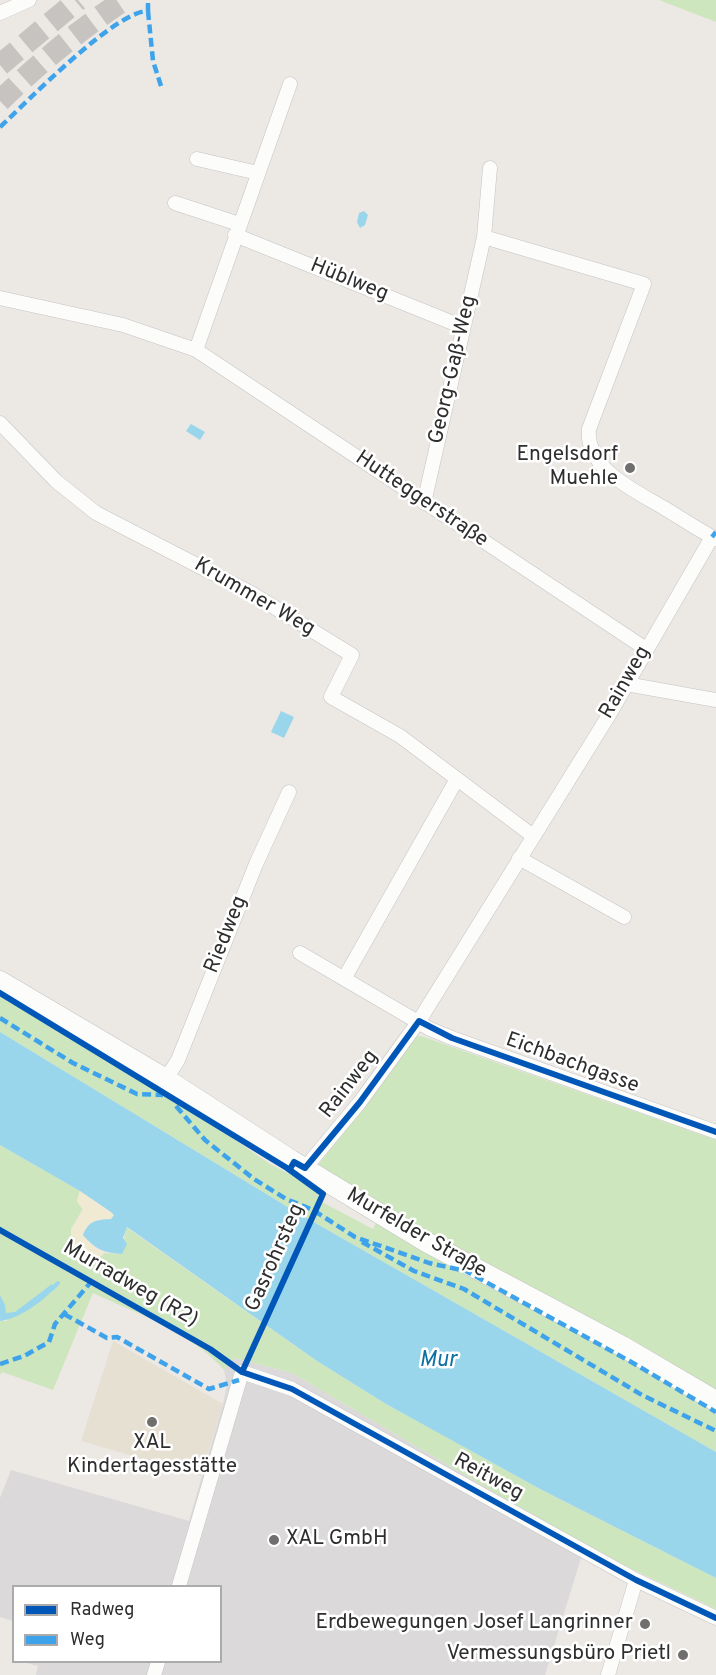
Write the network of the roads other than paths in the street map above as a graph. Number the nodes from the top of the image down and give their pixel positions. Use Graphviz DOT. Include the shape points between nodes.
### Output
graph roads {
  1 [pos="29,0"];
  2 [pos="0,13"];
  3 [pos="290,84"];
  4 [pos="198,159"];
  5 [pos="490,168"];
  6 [pos="258,173"];
  7 [pos="175,203"];
  8 [pos="237,229"];
  9 [pos="484,237"];
  10 [pos="0,298"];
  11 [pos="463,327"];
  12 [pos="196,350"];
  13 [pos="0,423"];
  14 [pos="424,503"];
  15 [pos="714,538"];
  16 [pos="646,649"];
  17 [pos="626,684"];
  18 [pos="716,700"];
  19 [pos="456,779"];
  20 [pos="289,792"];
  21 [pos="533,836"];
  22 [pos="519,858"];
  23 [pos="624,917"];
  24 [pos="300,953"];
  25 [pos="345,978"];
  26 [pos="0,981"];
  27 [pos="419,1021"];
  28 [pos="166,1079"];
  29 [pos="716,1132"];
  30 [pos="305,1168"];
  31 [pos="716,1401"];
  32 [pos="636,1580"];
  33 [pos="180,1585"];
  34 [pos="716,1618"];
  35 [pos="608,1675"];
  1 -- 2 [label="street"];
  3 -- 6 [label="street"];
  4 -- 6 [label="street"];
  5 -- 9 [label="street, Georg-Gaß-Weg"];
  6 -- 8 [label="street"];
  7 -- 8 [label="street, Hüblweg"];
  8 -- 11 [label="street, Hüblweg"];
  8 -- 12 [label="street"];
  9 -- 11 [label="street, Georg-Gaß-Weg"];
  9 -- 15 [label="street, Rainweg" via="644,284 589,429 591,447 617,479"];
  10 -- 12 [label="street, Hutteggerstraße" via="123,325"];
  11 -- 14 [label="street, Georg-Gaß-Weg"];
  12 -- 14 [label="street, Hutteggerstraße"];
  13 -- 19 [label="street, Krummer Weg" via="56,481 96,513 251,593 352,655 331,697 400,736"];
  14 -- 16 [label="street, Hutteggerstraße"];
  15 -- 16 [label="street, Rainweg"];
  16 -- 17 [label="street, Rainweg"];
  17 -- 18 [label="street"];
  17 -- 21 [label="street, Rainweg"];
  19 -- 21 [label="street, Krummer Weg"];
  19 -- 25 [label="street"];
  20 -- 28 [label="street, Riedweg" via="178,1060"];
  21 -- 22 [label="street, Rainweg"];
  22 -- 23 [label="street"];
  22 -- 27 [label="street, Rainweg"];
  24 -- 25 [label="street"];
  25 -- 27 [label="street"];
  26 -- 28 [label="street, Murfelder Straße"];
  27 -- 29 [label="street, Eichbachgasse" via="452,1038"];
  27 -- 30 [label="street, Rainweg" via="360,1102"];
  28 -- 30 [label="street, Murfelder Straße"];
  30 -- 31 [label="street, Murfelder Straße" via="428,1243 622,1346"];
  32 -- 33 [label="street, Reitweg" via="292,1389 242,1372"];
  32 -- 34 [label="street, Reitweg"];
  32 -- 35 [label="street"];
}
